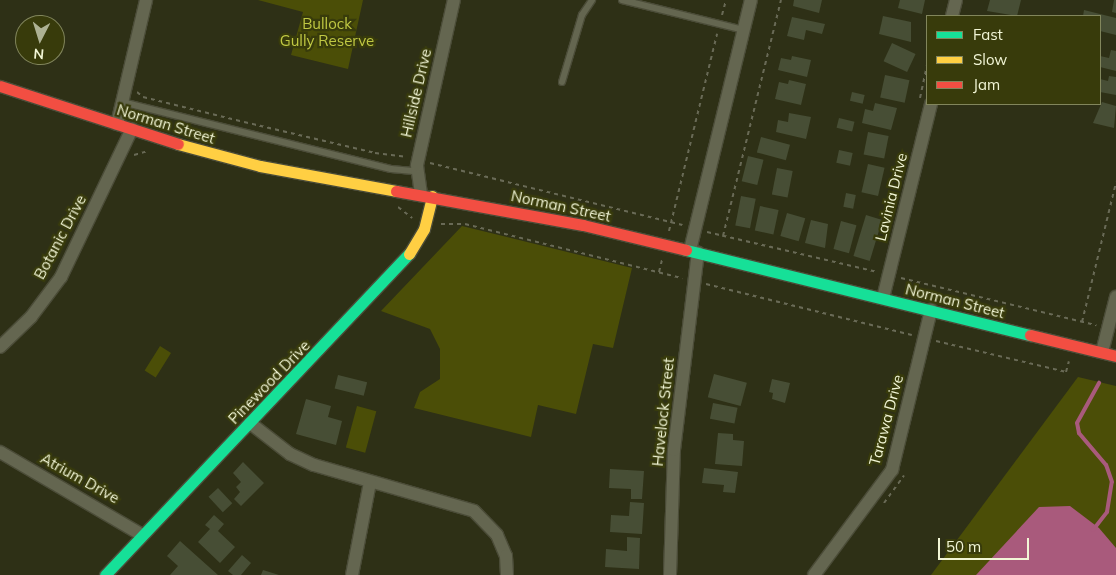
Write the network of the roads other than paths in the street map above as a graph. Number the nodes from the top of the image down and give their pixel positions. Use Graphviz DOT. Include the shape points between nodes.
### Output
graph roads {
  1 [pos="146,0"];
  2 [pos="454,0"];
  3 [pos="592,0"];
  4 [pos="622,0"];
  5 [pos="751,0"];
  6 [pos="956,0"];
  7 [pos="952,15"];
  8 [pos="744,30"];
  9 [pos="562,82"];
  10 [pos="0,86"];
  11 [pos="122,102"];
  12 [pos="930,105"];
  13 [pos="117,124"];
  14 [pos="132,129"];
  15 [pos="417,166"];
  16 [pos="427,195"];
  17 [pos="694,251"];
  18 [pos="1116,297"];
  19 [pos="883,298"];
  20 [pos="931,310"];
  21 [pos="0,347"];
  22 [pos="1102,352"];
  23 [pos="1116,356"];
  24 [pos="250,424"];
  25 [pos="0,452"];
  26 [pos="370,482"];
  27 [pos="142,535"];
  28 [pos="105,575"];
  29 [pos="352,575"];
  30 [pos="507,575"];
  31 [pos="670,575"];
  32 [pos="814,575"];
  1 -- 11 [label="street"];
  2 -- 15 [label="street, Hillside Drive"];
  3 -- 9 [label="lane" via="582,15"];
  4 -- 8 [label="lane"];
  5 -- 8 [label="street, Havelock Street"];
  6 -- 7 [label="street"];
  8 -- 17 [label="street, Havelock Street" via="695,228"];
  10 -- 13 [label="street, Norman Street"];
  11 -- 13 [label="street"];
  11 -- 15 [label="lane, Norman Street" via="391,169"];
  12 -- 19 [label="street, Lavinia Drive"];
  13 -- 14 [label="street, Norman Street"];
  14 -- 16 [label="street, Norman Street" via="260,166"];
  14 -- 21 [label="street, Botanic Drive" via="61,277 31,317"];
  15 -- 16 [label="street, Hillside Drive"];
  16 -- 17 [label="street, Norman Street"];
  16 -- 24 [label="street, Pinewood Drive" via="427,221 411,252"];
  17 -- 19 [label="street, Norman Street"];
  17 -- 31 [label="street, Havelock Street" via="694,281 674,450"];
  18 -- 22 [label="street"];
  19 -- 20 [label="street, Norman Street"];
  20 -- 22 [label="street, Norman Street"];
  20 -- 32 [label="street, Tarawa Drive" via="892,470"];
  22 -- 23 [label="street, Norman Street"];
  24 -- 26 [label="street" via="301,459"];
  24 -- 27 [label="street, Pinewood Drive"];
  25 -- 27 [label="street, Atrium Drive"];
  26 -- 29 [label="street"];
  26 -- 30 [label="street" via="452,502 474,511 497,535 506,556"];
  27 -- 28 [label="street, Pinewood Drive"];
}
